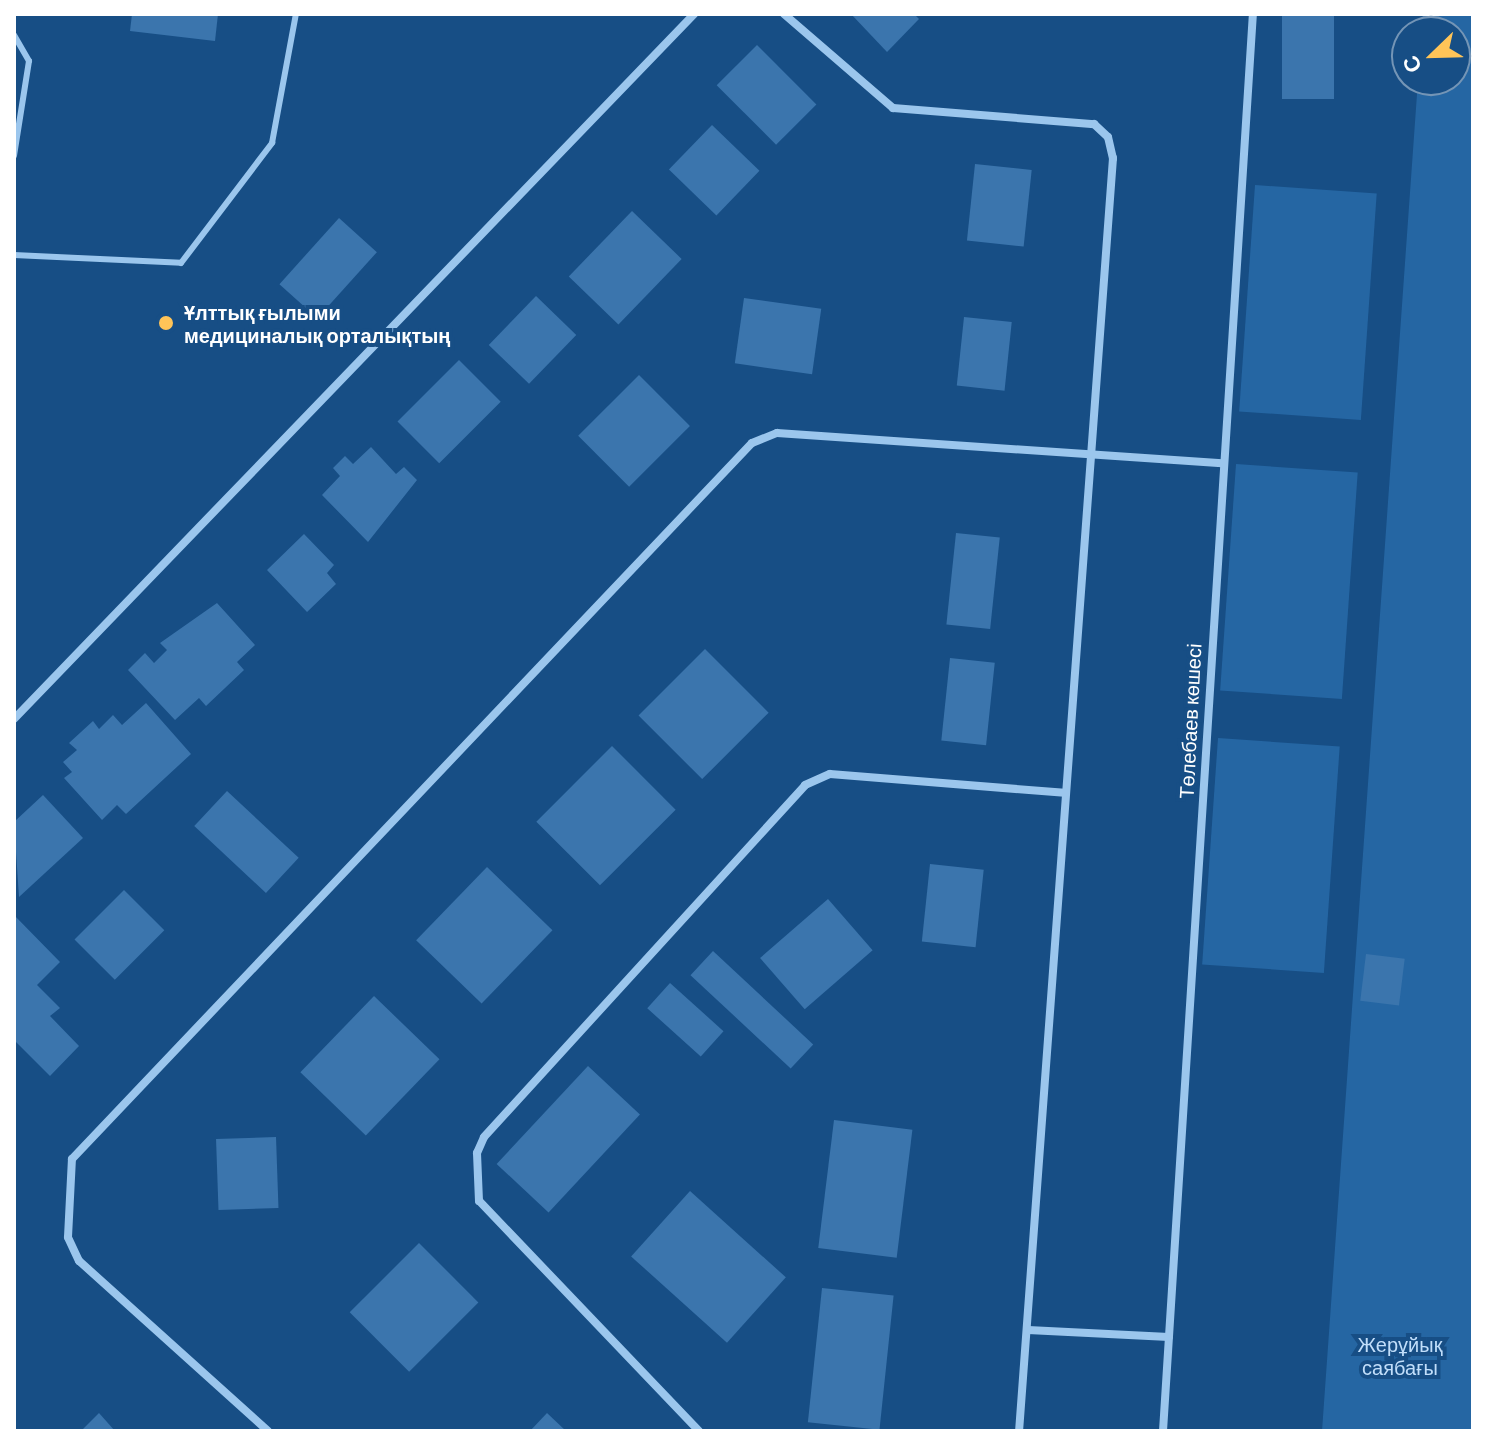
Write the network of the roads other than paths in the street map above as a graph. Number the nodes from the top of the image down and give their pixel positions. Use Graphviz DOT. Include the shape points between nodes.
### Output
graph roads {
  1 [pos="296,14"];
  2 [pos="694,14"];
  3 [pos="784,14"];
  4 [pos="1253,14"];
  5 [pos="14,35"];
  6 [pos="14,156"];
  7 [pos="14,255"];
  8 [pos="1086,456"];
  9 [pos="1222,463"];
  10 [pos="14,719"];
  11 [pos="1064,793"];
  12 [pos="1028,1330"];
  13 [pos="1169,1337"];
  14 [pos="268,1431"];
  15 [pos="699,1431"];
  16 [pos="1019,1431"];
  17 [pos="1163,1431"];
  1 -- 7 [label="lane" via="272,143 181,263"];
  2 -- 10 [label="street"];
  3 -- 8 [label="street" via="893,108 1094,124 1108,137 1113,158"];
  4 -- 9 [label="street, Төлебаев көшесі"];
  5 -- 6 [label="lane" via="29,61"];
  8 -- 9 [label="street"];
  8 -- 11 [label="street"];
  8 -- 14 [label="street" via="777,433 752,443 83,1140 72,1159 68,1237 79,1261"];
  9 -- 13 [label="street, Төлебаев көшесі"];
  11 -- 12 [label="street"];
  11 -- 15 [label="street" via="830,774 805,785 484,1137 477,1153 479,1201"];
  12 -- 13 [label="street"];
  12 -- 16 [label="street"];
  13 -- 17 [label="street, Төлебаев көшесі"];
}
